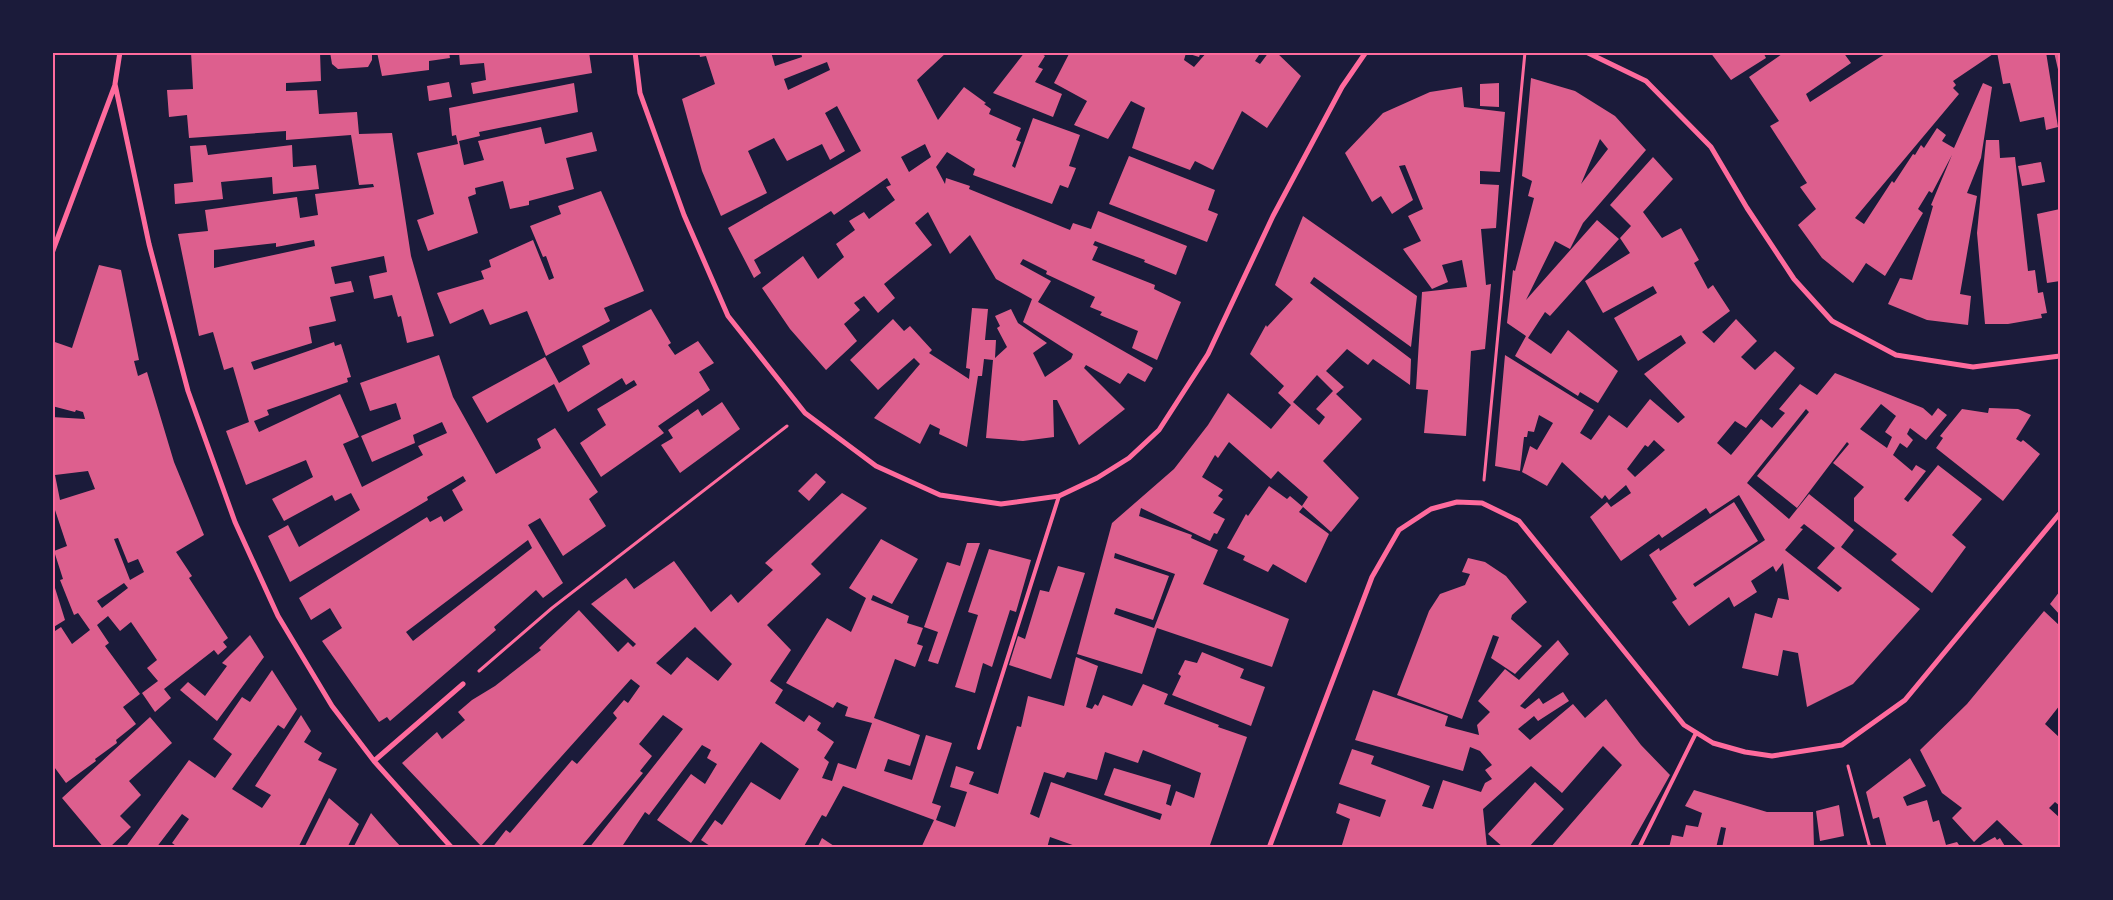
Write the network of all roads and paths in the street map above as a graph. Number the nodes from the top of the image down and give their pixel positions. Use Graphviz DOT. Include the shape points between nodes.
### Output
graph roads {
  1 [pos="120,52"];
  2 [pos="635,52"];
  3 [pos="1366,52"];
  4 [pos="1525,52"];
  5 [pos="1586,52"];
  6 [pos="115,84"];
  7 [pos="52,253"];
  8 [pos="2060,356"];
  9 [pos="805,413"];
  10 [pos="1059,496"];
  11 [pos="1482,504"];
  12 [pos="2060,513"];
  13 [pos="463,684"];
  14 [pos="1696,733"];
  15 [pos="1842,745"];
  16 [pos="978,748"];
  17 [pos="374,761"];
  18 [pos="452,848"];
  19 [pos="1269,848"];
  20 [pos="1639,848"];
  21 [pos="1870,848"];
  1 -- 6 [label="street"];
  2 -- 9 [label="street" via="640,93 684,215 728,316"];
  3 -- 10 [label="street" via="1342,87 1273,216 1208,354 1159,430 1129,458"];
  4 -- 11 [label="path"];
  5 -- 8 [label="street" via="1646,81 1711,147 1794,279 1832,322 1896,355 1973,366"];
  6 -- 7 [label="street"];
  6 -- 17 [label="street" via="150,244 186,382 235,522 278,616 332,706"];
  9 -- 10 [label="street" via="876,466 940,495 1001,504"];
  9 -- 13 [label="path" via="552,608"];
  10 -- 16 [label="lane"];
  11 -- 14 [label="street" via="1519,521 1684,726"];
  11 -- 19 [label="street" via="1457,502 1431,509 1399,530 1372,577"];
  12 -- 15 [label="street" via="1905,700"];
  13 -- 17 [label="street"];
  14 -- 15 [label="street" via="1713,743 1772,756"];
  14 -- 20 [label="lane"];
  15 -- 21 [label="path"];
  17 -- 18 [label="street"];
}
